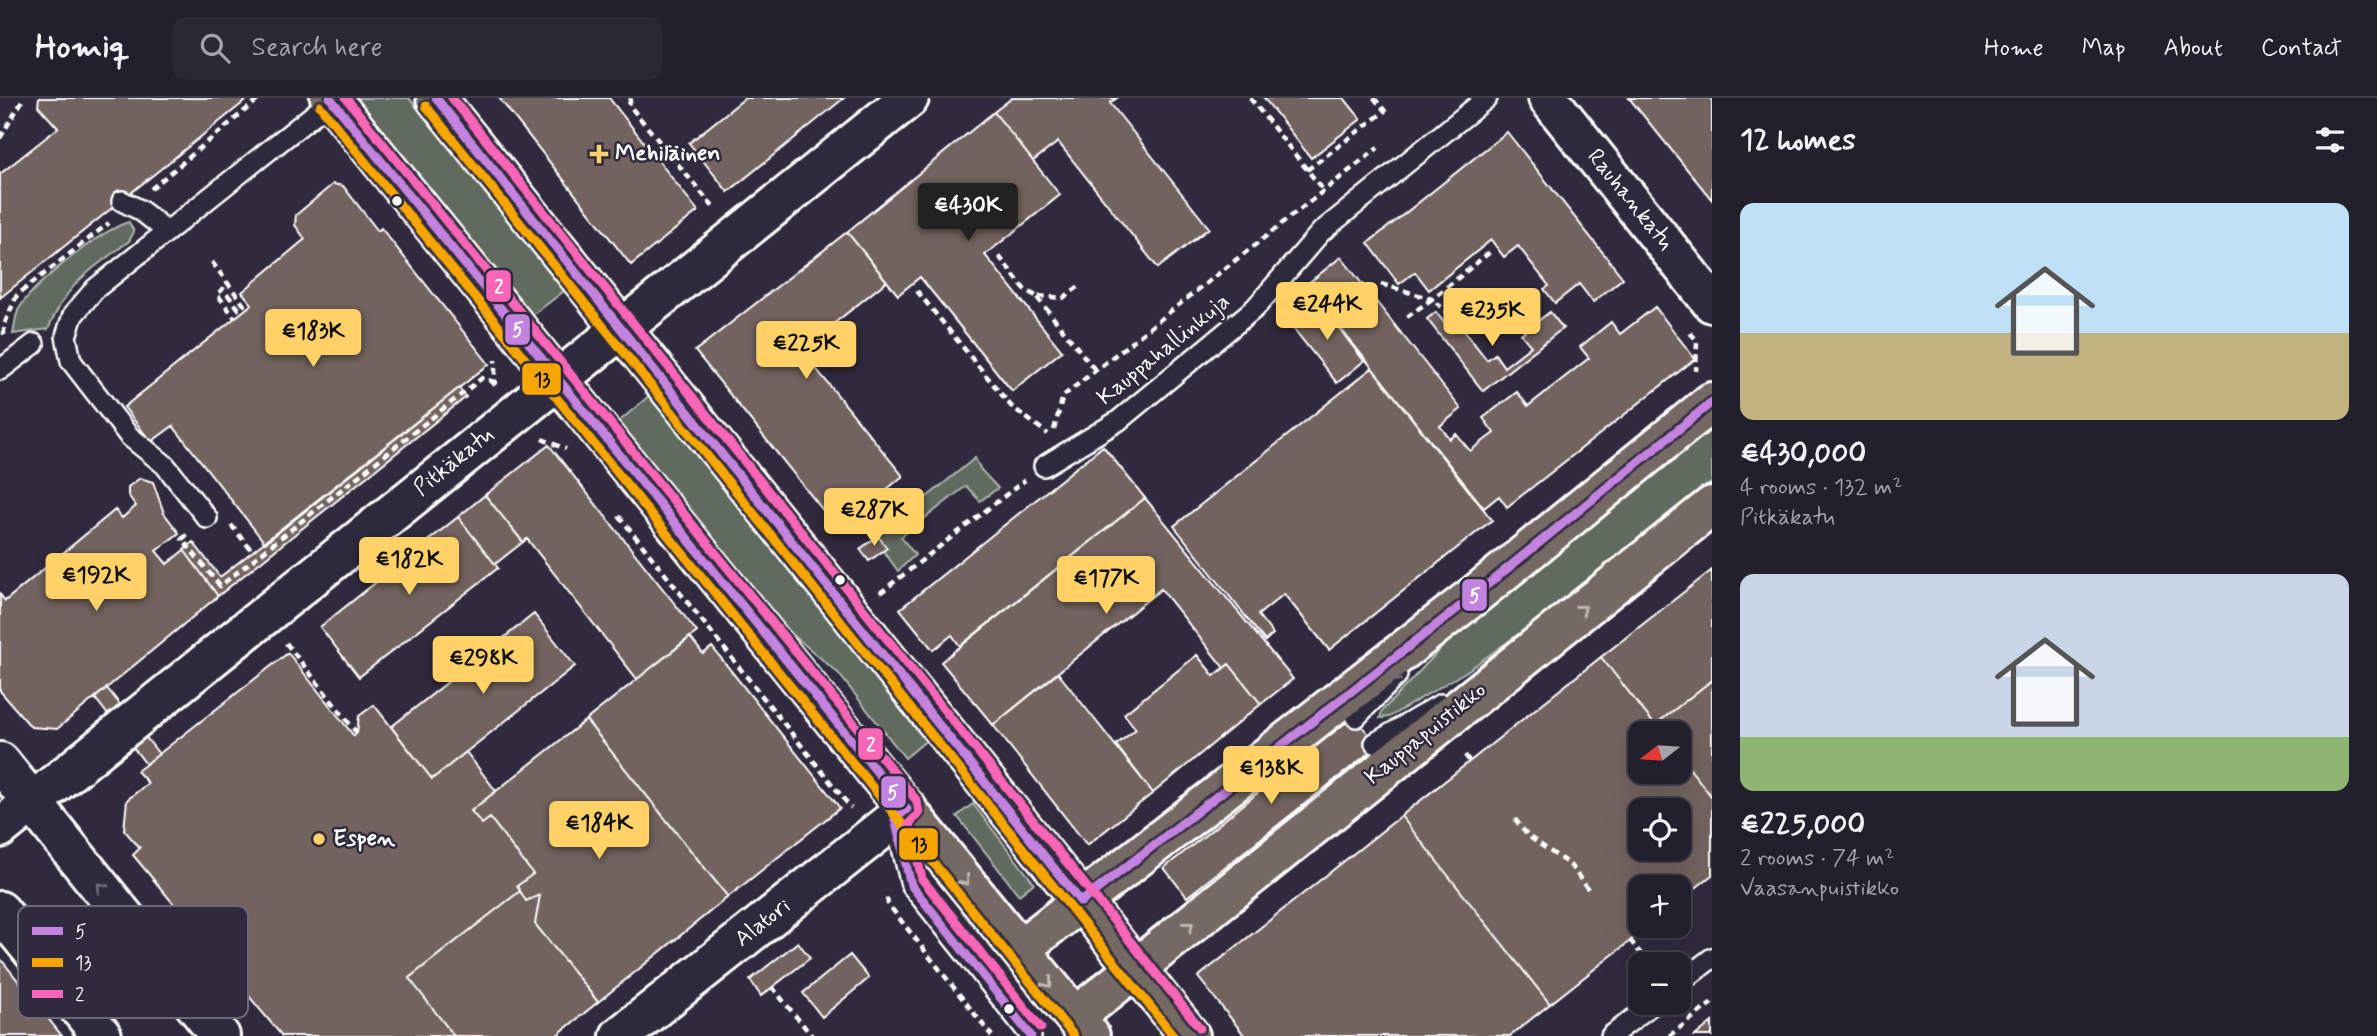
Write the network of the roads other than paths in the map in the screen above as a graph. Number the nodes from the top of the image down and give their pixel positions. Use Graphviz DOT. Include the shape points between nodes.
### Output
graph roads {
  1 [pos="436,98"];
  2 [pos="909,98"];
  3 [pos="1487,98"];
  4 [pos="1548,98"];
  5 [pos="331,99"];
  6 [pos="122,201"];
  7 [pos="162,235"];
  8 [pos="1712,303"];
  9 [pos="622,329"];
  10 [pos="34,344"];
  11 [pos="0,370"];
  12 [pos="559,379"];
  13 [pos="1712,402"];
  14 [pos="1044,466"];
  15 [pos="1712,506"];
  16 [pos="207,518"];
  17 [pos="1476,594"];
  18 [pos="1529,651"];
  19 [pos="1356,718"];
  20 [pos="1375,743"];
  21 [pos="0,762"];
  22 [pos="32,802"];
  23 [pos="892,814"];
  24 [pos="0,828"];
  25 [pos="1081,902"];
  26 [pos="116,906"];
  27 [pos="0,911"];
  28 [pos="18,933"];
  29 [pos="1020,949"];
  30 [pos="1712,958"];
  31 [pos="1136,969"];
  32 [pos="1691,974"];
  33 [pos="1638,1015"];
  34 [pos="87,1018"];
  35 [pos="206,1018"];
  36 [pos="1083,1026"];
  37 [pos="102,1036"];
  38 [pos="220,1036"];
  39 [pos="620,1036"];
  40 [pos="1031,1036"];
  41 [pos="1189,1036"];
  42 [pos="1611,1036"];
  1 -- 9 [label="main road"];
  2 -- 9 [label="street, Pitkäkatu"];
  3 -- 14 [label="lane, Kauppahallinkuja" via="1321,232 1255,308 1118,421"];
  4 -- 8 [label="street, Rauhankatu"];
  5 -- 7 [label="lane"];
  5 -- 12 [label="main road"];
  6 -- 7 [label="lane" via="140,210"];
  7 -- 16 [label="lane" via="95,289 73,315 66,336 67,352 129,436 165,465"];
  9 -- 12 [label="street, Pitkäkatu"];
  9 -- 25 [label="main road"];
  10 -- 11 [label="lane"];
  12 -- 22 [label="street, Pitkäkatu"];
  12 -- 23 [label="main road"];
  13 -- 17 [label="main road"];
  18 -- 15 [label="main road, Kauppapuistikko, one-way"];
  17 -- 19 [label="lane, one-way"];
  17 -- 25 [label="main road"];
  18 -- 20 [label="lane"];
  31 -- 18 [label="main road, Kauppapuistikko, one-way"];
  21 -- 22 [label="street"];
  22 -- 24 [label="street, Pitkäkatu"];
  26 -- 22 [label="street, one-way"];
  23 -- 29 [label="main road, one-way"];
  23 -- 39 [label="street, Alatori"];
  23 -- 40 [label="lane" via="911,885"];
  25 -- 29 [label="main road"];
  25 -- 31 [label="main road"];
  27 -- 28 [label="street"];
  29 -- 36 [label="main road, one-way"];
  30 -- 32 [label="lane"];
  31 -- 36 [label="main road, Kauppapuistikko"];
  31 -- 41 [label="main road"];
  33 -- 42 [label="lane"];
  34 -- 37 [label="street"];
  38 -- 35 [label="street, one-way"];
}
